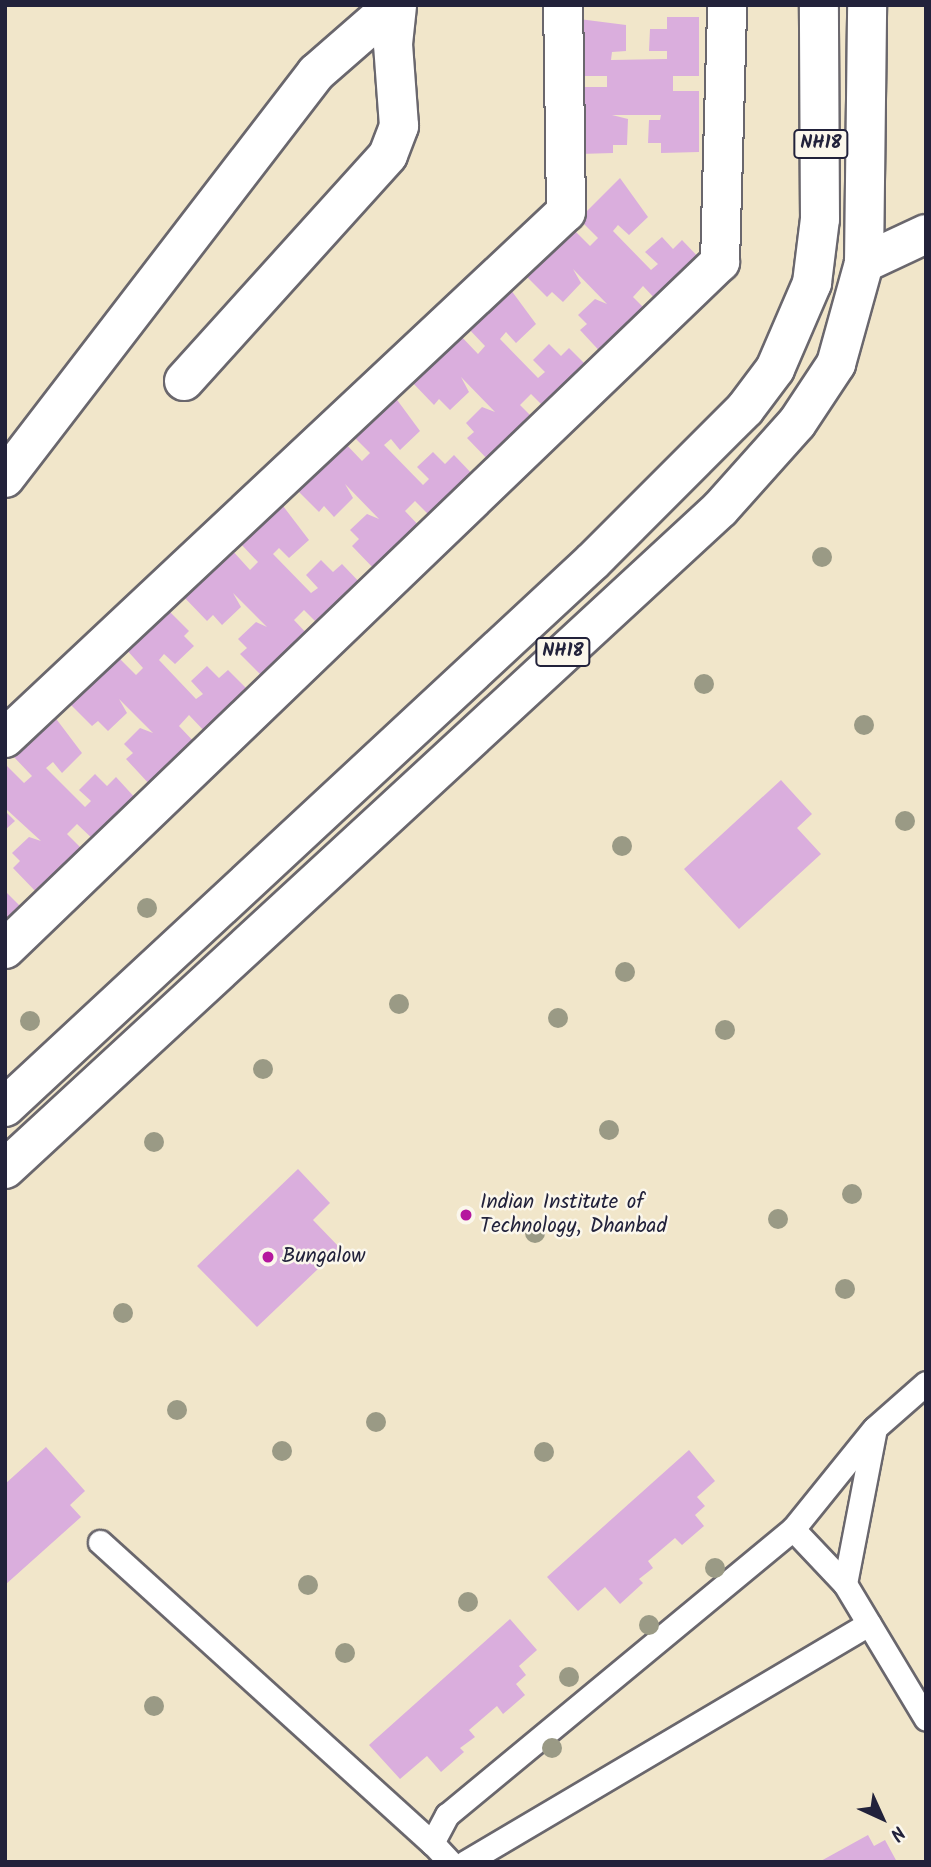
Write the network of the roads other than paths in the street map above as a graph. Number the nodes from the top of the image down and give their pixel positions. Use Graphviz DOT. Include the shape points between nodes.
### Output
graph roads {
  1 [pos="395,5"];
  2 [pos="564,5"];
  3 [pos="727,5"];
  4 [pos="820,5"];
  5 [pos="867,5"];
  6 [pos="926,234"];
  7 [pos="864,263"];
  8 [pos="184,381"];
  9 [pos="5,478"];
  10 [pos="5,738"];
  11 [pos="5,949"];
  12 [pos="5,1107"];
  13 [pos="5,1169"];
  14 [pos="926,1383"];
  15 [pos="875,1428"];
  16 [pos="793,1529"];
  17 [pos="100,1542"];
  18 [pos="845,1584"];
  19 [pos="869,1624"];
  20 [pos="926,1719"];
  21 [pos="432,1843"];
  22 [pos="450,1862"];
  23 [pos="466,1862"];
  1 -- 8 [label="main road" via="399,126 388,155"];
  1 -- 9 [label="main road" via="316,74"];
  2 -- 10 [label="main road" via="566,212"];
  3 -- 11 [label="main road" via="720,262"];
  4 -- 12 [label="main road, NH18" via="815,257 795,336 775,369 745,409 593,561"];
  5 -- 7 [label="main road, NH18"];
  6 -- 7 [label="main road"];
  7 -- 13 [label="main road, NH18" via="836,364 797,423 720,509"];
  14 -- 15 [label="lane"];
  15 -- 16 [label="lane"];
  15 -- 18 [label="lane"];
  16 -- 18 [label="lane"];
  16 -- 21 [label="lane" via="447,1815"];
  17 -- 21 [label="lane"];
  18 -- 19 [label="lane"];
  19 -- 20 [label="lane"];
  19 -- 23 [label="lane"];
  21 -- 22 [label="lane"];
}
